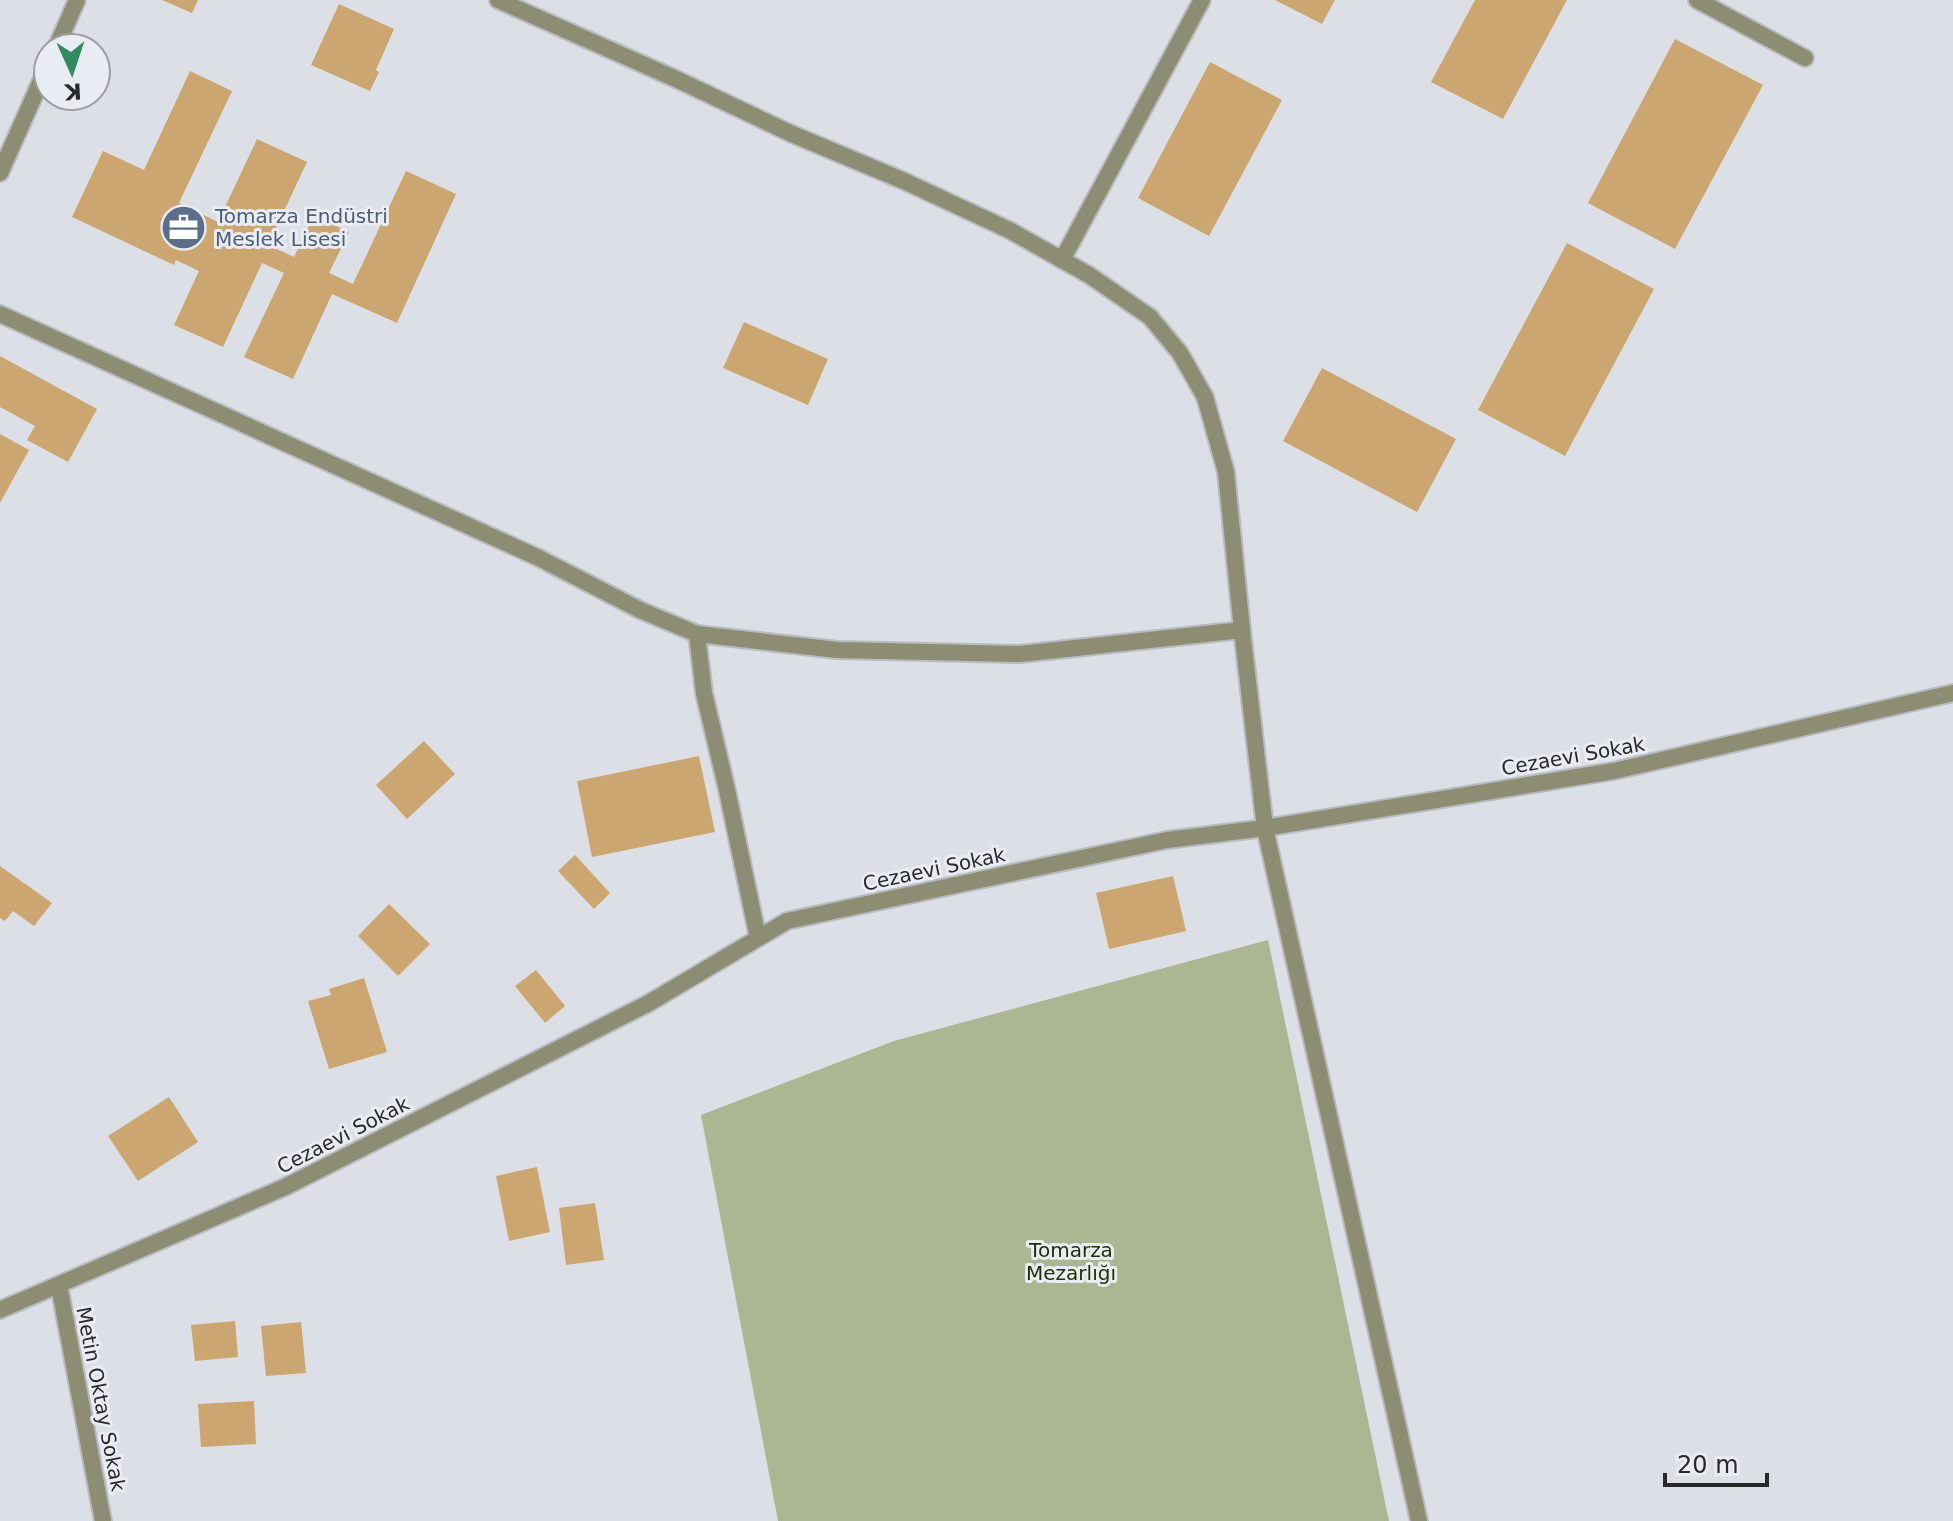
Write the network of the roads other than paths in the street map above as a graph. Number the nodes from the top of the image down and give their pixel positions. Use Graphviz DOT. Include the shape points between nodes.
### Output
graph roads {
  1 [pos="77,0"];
  2 [pos="498,0"];
  3 [pos="1202,0"];
  4 [pos="1697,0"];
  5 [pos="63,32"];
  6 [pos="1805,58"];
  7 [pos="32,101"];
  8 [pos="0,173"];
  9 [pos="1062,260"];
  10 [pos="0,314"];
  11 [pos="1242,630"];
  12 [pos="697,634"];
  13 [pos="1953,693"];
  14 [pos="1265,828"];
  15 [pos="758,938"];
  16 [pos="59,1285"];
  17 [pos="0,1310"];
  18 [pos="103,1521"];
  19 [pos="1419,1521"];
  1 -- 5 [label="street"];
  2 -- 9 [label="street" via="904,181"];
  3 -- 9 [label="street"];
  4 -- 6 [label="street"];
  7 -- 8 [label="street"];
  9 -- 11 [label="street" via="1150,317 1180,353 1205,397 1226,472"];
  10 -- 12 [label="street"];
  11 -- 12 [label="street" via="1020,654 837,650"];
  11 -- 14 [label="street"];
  12 -- 15 [label="street" via="704,693"];
  13 -- 14 [label="street, Cezaevi Sokak" via="1614,771"];
  14 -- 15 [label="street, Cezaevi Sokak" via="1167,840 787,921"];
  14 -- 19 [label="street"];
  15 -- 16 [label="street, Cezaevi Sokak" via="649,1003 285,1187"];
  16 -- 17 [label="street, Cezaevi Sokak"];
  16 -- 18 [label="street, Metin Oktay Sokak"];
}
